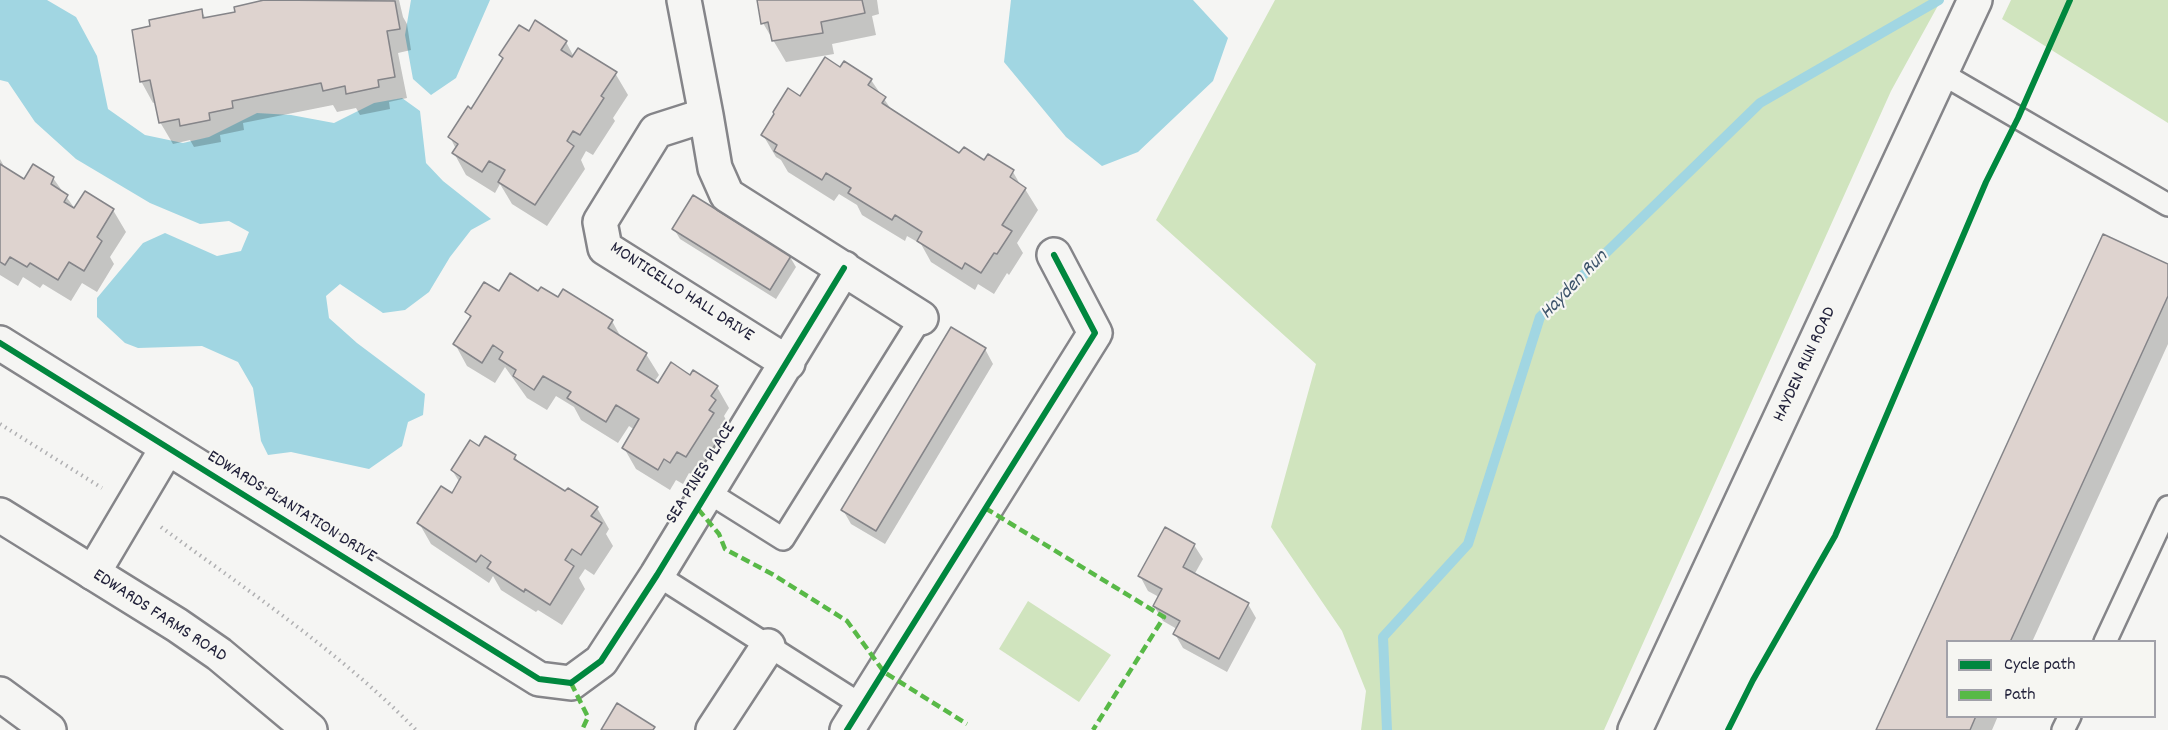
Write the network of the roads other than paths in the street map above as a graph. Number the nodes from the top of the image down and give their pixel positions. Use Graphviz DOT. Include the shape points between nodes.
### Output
graph roads {
  1 [pos="684,0"];
  2 [pos="1975,0"];
  3 [pos="1941,73"];
  4 [pos="706,116"];
  5 [pos="2168,205"];
  6 [pos="1054,255"];
  7 [pos="844,268"];
  8 [pos="921,318"];
  9 [pos="0,343"];
  10 [pos="788,363"];
  11 [pos="167,448"];
  12 [pos="708,492"];
  13 [pos="2168,507"];
  14 [pos="0,515"];
  15 [pos="93,573"];
  16 [pos="657,575"];
  17 [pos="2106,640"];
  18 [pos="768,646"];
  19 [pos="571,682"];
  20 [pos="0,694"];
  21 [pos="855,718"];
  22 [pos="49,730"];
  23 [pos="310,730"];
  24 [pos="713,730"];
  25 [pos="1635,730"];
  1 -- 4 [label="street"];
  2 -- 3 [label="street, HAYDEN RUN ROAD"];
  3 -- 5 [label="lane"];
  3 -- 25 [label="street, HAYDEN RUN ROAD"];
  4 -- 7 [label="street" via="715,168 727,195"];
  4 -- 10 [label="street, MONTICELLO HALL DRIVE" via="656,130 600,222 605,248"];
  6 -- 21 [label="street" via="1095,333"];
  7 -- 8 [label="street"];
  7 -- 10 [label="street, SEA PINES PLACE"];
  8 -- 12 [label="lane" via="783,539"];
  9 -- 11 [label="street, EDWARDS PLANTATION DRIVE"];
  10 -- 12 [label="street, SEA PINES PLACE"];
  11 -- 15 [label="street"];
  11 -- 19 [label="street, EDWARDS PLANTATION DRIVE" via="539,679"];
  12 -- 16 [label="street, SEA PINES PLACE"];
  13 -- 17 [label="lane"];
  14 -- 15 [label="street, EDWARDS FARMS ROAD"];
  15 -- 23 [label="street, EDWARDS FARMS ROAD" via="219,654"];
  16 -- 18 [label="lane"];
  16 -- 19 [label="street, SEA PINES PLACE" via="601,661"];
  18 -- 21 [label="lane"];
  18 -- 24 [label="street"];
  20 -- 22 [label="street"];
}
